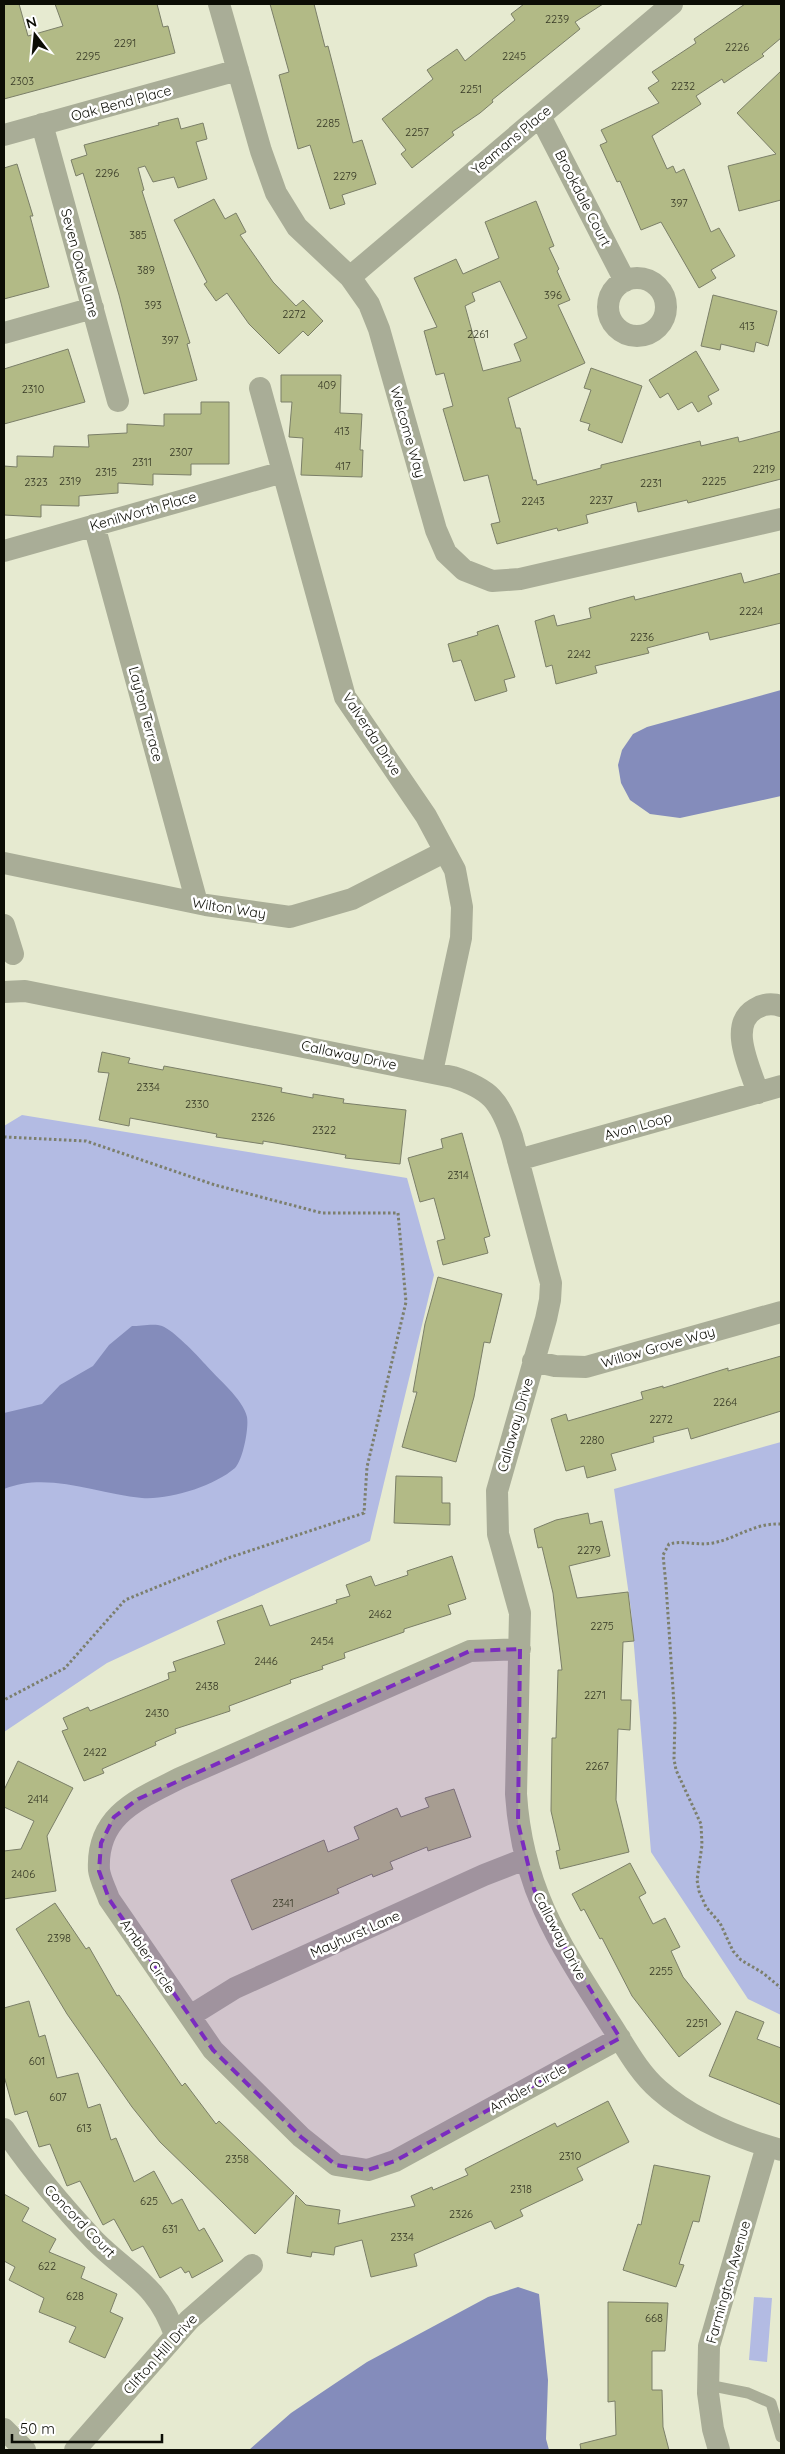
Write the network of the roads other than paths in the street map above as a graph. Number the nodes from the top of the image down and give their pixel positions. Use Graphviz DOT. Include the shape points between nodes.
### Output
graph roads {
  1 [pos="219,4"];
  2 [pos="672,4"];
  3 [pos="238,70"];
  4 [pos="540,116"];
  5 [pos="42,124"];
  6 [pos="4,135"];
  7 [pos="350,277"];
  8 [pos="625,281"];
  9 [pos="93,308"];
  10 [pos="4,333"];
  11 [pos="260,388"];
  12 [pos="118,401"];
  13 [pos="283,472"];
  14 [pos="781,519"];
  15 [pos="94,525"];
  16 [pos="4,551"];
  17 [pos="444,852"];
  18 [pos="4,862"];
  19 [pos="197,903"];
  20 [pos="4,925"];
  21 [pos="12,954"];
  22 [pos="4,992"];
  23 [pos="781,1006"];
  24 [pos="432,1072"];
  25 [pos="781,1086"];
  26 [pos="758,1093"];
  27 [pos="518,1160"];
  28 [pos="781,1312"];
  29 [pos="534,1361"];
  30 [pos="520,1649"];
  31 [pos="525,1859"];
  32 [pos="190,2016"];
  33 [pos="620,2038"];
  34 [pos="4,2129"];
  35 [pos="774,2148"];
  36 [pos="252,2265"];
  37 [pos="175,2335"];
  38 [pos="708,2385"];
  39 [pos="4,2429"];
  40 [pos="781,2437"];
  41 [pos="25,2450"];
  42 [pos="75,2450"];
  43 [pos="719,2450"];
  1 -- 3 [label="street, Welcome Way"];
  2 -- 4 [label="street, Yeamans Place"];
  3 -- 5 [label="street, Oak Bend Place"];
  3 -- 7 [label="street, Welcome Way" via="276,193 297,227"];
  4 -- 7 [label="street, Yeamans Place"];
  4 -- 8 [label="street, Brookdale Court"];
  5 -- 6 [label="street, Oak Bend Place"];
  5 -- 9 [label="street, Seven Oaks Lane"];
  7 -- 14 [label="street, Welcome Way" via="369,304 379,329 436,530 446,553 464,570 492,581 520,579"];
  9 -- 10 [label="street"];
  9 -- 12 [label="street, Seven Oaks Lane"];
  11 -- 13 [label="street, Valverda Drive"];
  13 -- 15 [label="street, KenilWorth Place"];
  13 -- 17 [label="street, Valverda Drive" via="345,697 426,816"];
  15 -- 16 [label="street, KenilWorth Place"];
  15 -- 19 [label="street, Layton Terrace"];
  17 -- 19 [label="street, Wilton Way" via="352,900 290,917"];
  17 -- 24 [label="street, Valverda Drive" via="455,870 460,898 461,938"];
  18 -- 19 [label="street, Wilton Way"];
  20 -- 21 [label="street"];
  22 -- 24 [label="street, Callaway Drive" via="26,991"];
  23 -- 26 [label="street" via="763,1005 753,1010 742,1028 741,1037"];
  24 -- 27 [label="street, Callaway Drive" via="487,1091 504,1114"];
  25 -- 26 [label="street, Avon Loop"];
  26 -- 27 [label="street, Avon Loop"];
  27 -- 29 [label="street, Callaway Drive" via="551,1283 550,1300"];
  28 -- 29 [label="street, Willow Grove Way" via="586,1366 555,1366"];
  29 -- 30 [label="street, Callaway Drive" via="497,1492 498,1534 520,1613"];
  30 -- 31 [label="street, Callaway Drive" via="516,1794"];
  30 -- 32 [label="street, Ambler Circle" via="470,1651 180,1778 138,1799 114,1817 101,1843 99,1871 109,1899"];
  31 -- 32 [label="street, Mayhurst Lane" via="235,1988"];
  31 -- 33 [label="street, Callaway Drive" via="534,1889 550,1923"];
  32 -- 33 [label="street, Ambler Circle" via="213,2050 301,2137 336,2165 368,2170 395,2161"];
  33 -- 35 [label="street, Callaway Drive" via="640,2070 659,2090 685,2109 742,2138"];
  34 -- 37 [label="street, Concord Court" via="28,2165 75,2220 153,2292"];
  35 -- 38 [label="street, Farmington Avenue" via="709,2346"];
  36 -- 37 [label="street, Clifton Hill Drive"];
  37 -- 42 [label="street, Clifton Hill Drive"];
  38 -- 40 [label="lane" via="748,2393 771,2403"];
  38 -- 43 [label="street, Farmington Avenue"];
  39 -- 41 [label="street"];
}
